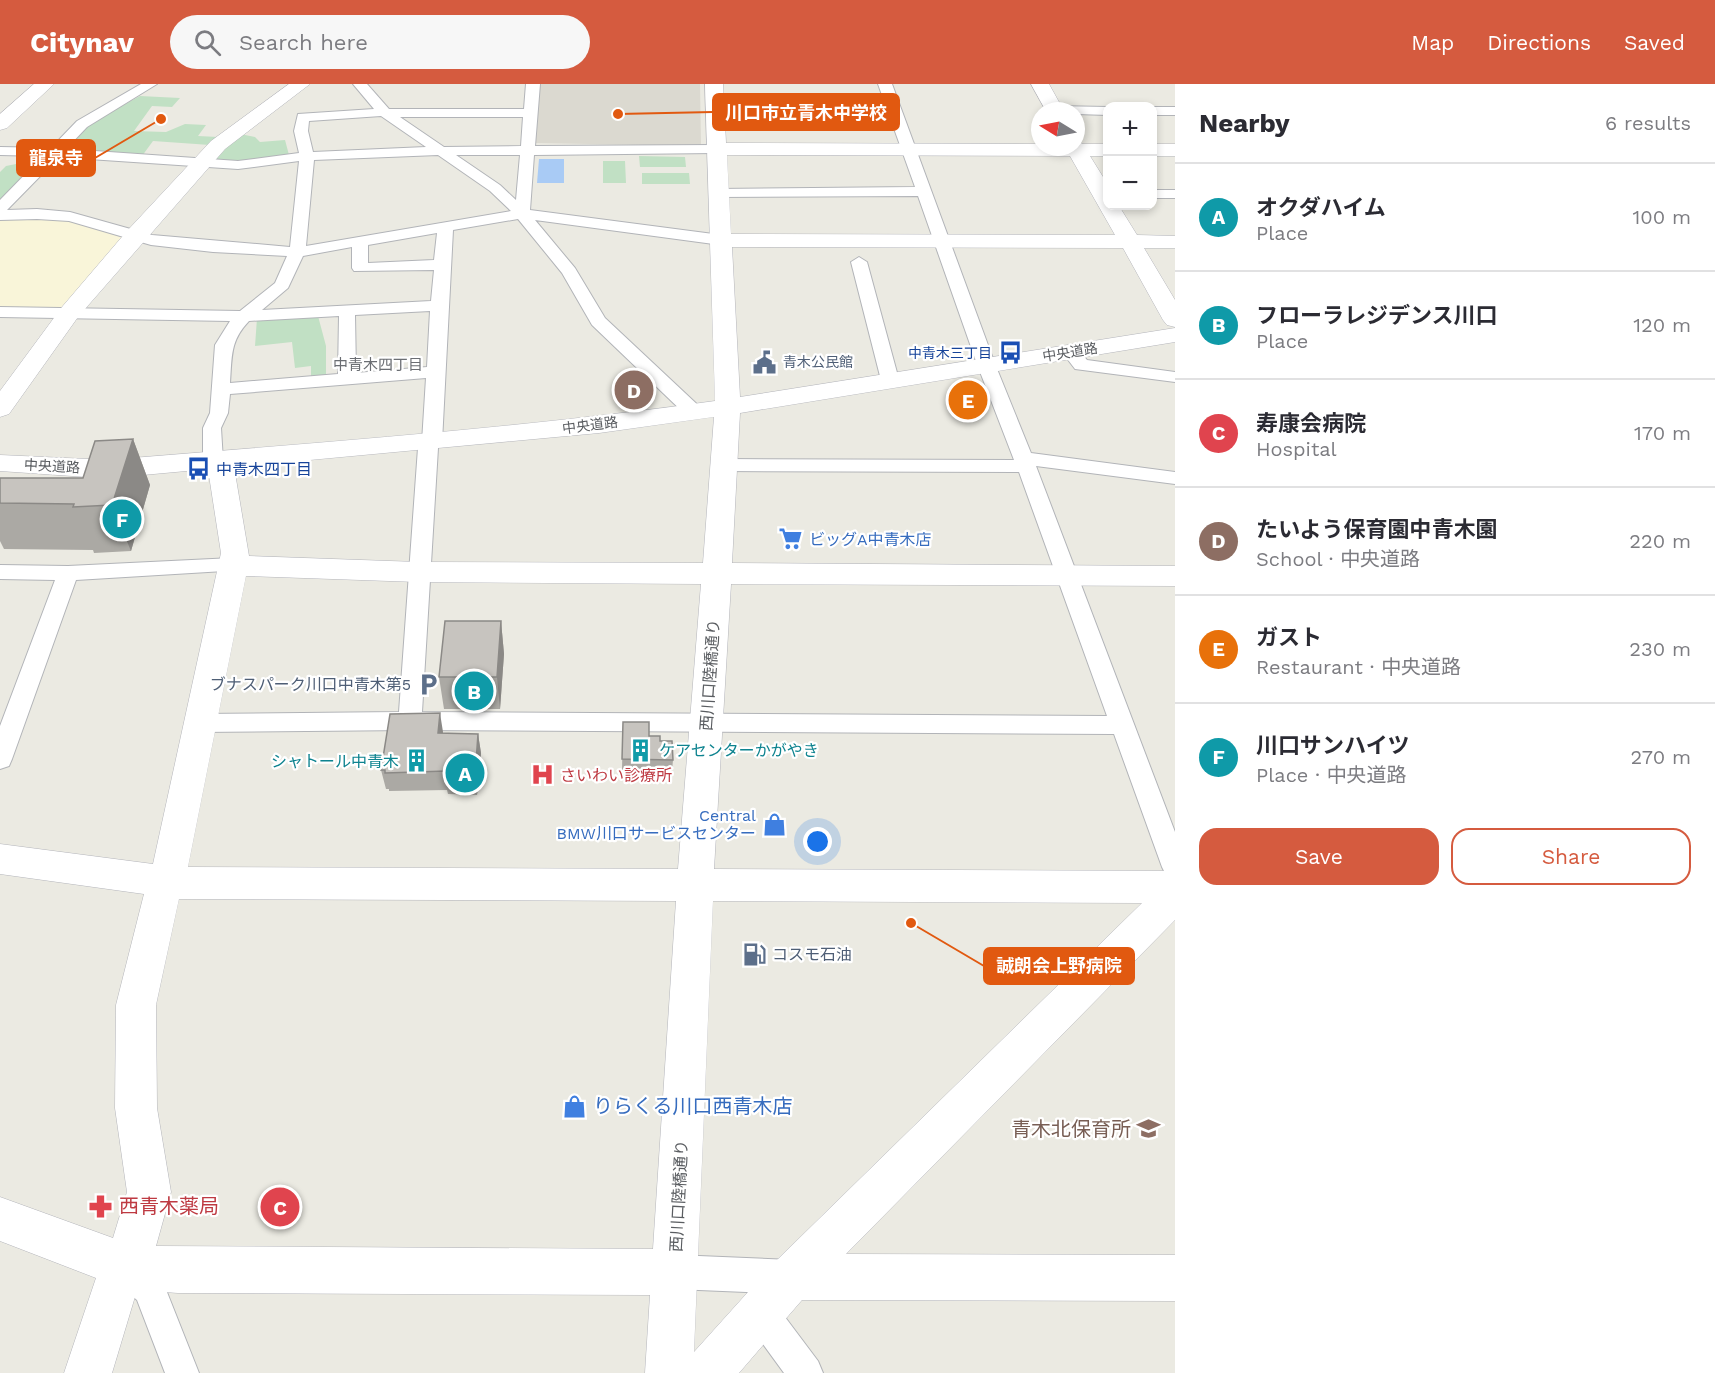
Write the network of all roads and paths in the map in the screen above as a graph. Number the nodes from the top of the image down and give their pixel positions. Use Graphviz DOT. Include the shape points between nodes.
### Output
graph roads {
  1 [pos="45,84"];
  2 [pos="150,84"];
  3 [pos="301,84"];
  4 [pos="360,84"];
  5 [pos="533,84"];
  6 [pos="714,84"];
  7 [pos="885,84"];
  8 [pos="1040,84"];
  9 [pos="1049,102"];
  10 [pos="1085,111"];
  11 [pos="1103,111"];
  12 [pos="1157,111"];
  13 [pos="1175,111"];
  14 [pos="385,113"];
  15 [pos="530,113"];
  16 [pos="0,124"];
  17 [pos="527,149"];
  18 [pos="716,149"];
  19 [pos="1031,149"];
  20 [pos="1085,149"];
  21 [pos="910,150"];
  22 [pos="1103,150"];
  23 [pos="1157,150"];
  24 [pos="1175,150"];
  25 [pos="0,151"];
  26 [pos="442,151"];
  27 [pos="54,152"];
  28 [pos="307,156"];
  29 [pos="1081,156"];
  30 [pos="201,163"];
  31 [pos="924,191"];
  32 [pos="717,193"];
  33 [pos="1103,194"];
  34 [pos="1157,194"];
  35 [pos="1175,194"];
  36 [pos="0,209"];
  37 [pos="1112,210"];
  38 [pos="522,214"];
  39 [pos="0,215"];
  40 [pos="445,228"];
  41 [pos="135,236"];
  42 [pos="721,240"];
  43 [pos="941,241"];
  44 [pos="360,242"];
  45 [pos="1129,242"];
  46 [pos="1175,242"];
  47 [pos="297,252"];
  48 [pos="859,262"];
  49 [pos="443,265"];
  50 [pos="439,306"];
  51 [pos="347,311"];
  52 [pos="0,312"];
  53 [pos="70,312"];
  54 [pos="244,316"];
  55 [pos="1175,320"];
  56 [pos="1175,335"];
  57 [pos="1071,352"];
  58 [pos="986,364"];
  59 [pos="436,372"];
  60 [pos="1175,377"];
  61 [pos="347,379"];
  62 [pos="890,380"];
  63 [pos="221,389"];
  64 [pos="728,407"];
  65 [pos="0,409"];
  66 [pos="694,412"];
  67 [pos="432,442"];
  68 [pos="217,460"];
  69 [pos="1025,462"];
  70 [pos="0,464"];
  71 [pos="724,465"];
  72 [pos="1175,478"];
  73 [pos="233,565"];
  74 [pos="0,572"];
  75 [pos="418,572"];
  76 [pos="68,573"];
  77 [pos="717,574"];
  78 [pos="1068,576"];
  79 [pos="1175,576"];
  80 [pos="410,721"];
  81 [pos="707,722"];
  82 [pos="199,723"];
  83 [pos="1124,725"];
  84 [pos="0,759"];
  85 [pos="0,859"];
  86 [pos="1175,867"];
  87 [pos="165,882"];
  88 [pos="695,887"];
  89 [pos="1175,887"];
  90 [pos="1175,895"];
  91 [pos="0,1219"];
  92 [pos="123,1266"];
  93 [pos="675,1272"];
  94 [pos="792,1276"];
  95 [pos="1175,1278"];
  96 [pos="761,1313"];
  97 [pos="88,1373"];
  98 [pos="182,1373"];
  99 [pos="669,1373"];
  100 [pos="707,1373"];
  101 [pos="806,1373"];
  1 -- 16 [label="street"];
  2 -- 27 [label="street" via="82,124"];
  3 -- 30 [label="street" via="236,130"];
  4 -- 14 [label="street"];
  5 -- 15 [label="street"];
  6 -- 18 [label="street, 西川口陸橋通り"];
  7 -- 21 [label="street"];
  8 -- 9 [label="street"];
  10 -- 11 [label="street"];
  12 -- 13 [label="street"];
  14 -- 15 [label="street"];
  14 -- 26 [label="street"];
  14 -- 28 [label="street" via="303,117 301,131"];
  15 -- 17 [label="street"];
  17 -- 18 [label="street"];
  17 -- 26 [label="street"];
  17 -- 38 [label="street"];
  18 -- 21 [label="street"];
  18 -- 32 [label="street, 西川口陸橋通り"];
  19 -- 21 [label="street"];
  20 -- 22 [label="street"];
  21 -- 31 [label="street"];
  23 -- 24 [label="street"];
  25 -- 27 [label="street"];
  26 -- 28 [label="street"];
  26 -- 38 [label="street" via="495,188"];
  27 -- 30 [label="street"];
  27 -- 36 [label="street"];
  28 -- 30 [label="street" via="238,165"];
  28 -- 47 [label="street"];
  29 -- 33 [label="street"];
  30 -- 41 [label="street"];
  31 -- 32 [label="street"];
  31 -- 43 [label="street"];
  32 -- 42 [label="street, 西川口陸橋通り"];
  34 -- 35 [label="street"];
  37 -- 45 [label="street"];
  38 -- 40 [label="street"];
  38 -- 42 [label="street"];
  38 -- 66 [label="street" via="569,271 598,321"];
  39 -- 41 [label="street" via="70,217"];
  40 -- 44 [label="street"];
  40 -- 49 [label="street"];
  41 -- 47 [label="street" via="213,247"];
  41 -- 53 [label="street"];
  42 -- 43 [label="street"];
  42 -- 64 [label="street, 西川口陸橋通り"];
  43 -- 45 [label="street"];
  43 -- 58 [label="street"];
  44 -- 47 [label="street"];
  44 -- 49 [label="street" via="360,268"];
  45 -- 46 [label="street"];
  45 -- 55 [label="street"];
  47 -- 54 [label="street" via="282,285"];
  48 -- 62 [label="street"];
  49 -- 50 [label="street"];
  50 -- 51 [label="street"];
  50 -- 59 [label="street"];
  51 -- 54 [label="street"];
  51 -- 61 [label="street"];
  52 -- 53 [label="street"];
  53 -- 54 [label="street"];
  53 -- 65 [label="street"];
  54 -- 63 [label="street" via="224,345"];
  56 -- 57 [label="street, 中央道路"];
  57 -- 58 [label="street, 中央道路"];
  57 -- 60 [label="street" via="1081,365"];
  58 -- 62 [label="street, 中央道路"];
  58 -- 69 [label="street"];
  59 -- 61 [label="street"];
  59 -- 67 [label="street"];
  61 -- 63 [label="street"];
  62 -- 64 [label="street, 中央道路"];
  63 -- 68 [label="street" via="219,413 212,428"];
  64 -- 66 [label="street, 中央道路"];
  64 -- 71 [label="street, 西川口陸橋通り"];
  66 -- 67 [label="street, 中央道路"];
  67 -- 68 [label="street, 中央道路"];
  67 -- 75 [label="street" via="428,448"];
  68 -- 70 [label="street, 中央道路" via="98,468"];
  68 -- 73 [label="street" via="235,553"];
  69 -- 71 [label="street"];
  69 -- 72 [label="street"];
  69 -- 78 [label="street"];
  71 -- 77 [label="street, 西川口陸橋通り"];
  73 -- 75 [label="street"];
  73 -- 76 [label="street"];
  73 -- 82 [label="street"];
  74 -- 76 [label="street"];
  75 -- 77 [label="street"];
  75 -- 80 [label="street"];
  76 -- 84 [label="street"];
  77 -- 78 [label="street"];
  77 -- 81 [label="street, 西川口陸橋通り"];
  78 -- 79 [label="street"];
  78 -- 83 [label="street"];
  80 -- 81 [label="street"];
  80 -- 82 [label="street"];
  81 -- 83 [label="street"];
  81 -- 88 [label="street, 西川口陸橋通り"];
  82 -- 87 [label="street" via="175,850"];
  83 -- 86 [label="street"];
  85 -- 87 [label="street"];
  87 -- 88 [label="street"];
  87 -- 92 [label="street" via="136,1005 136,1108 149,1192 134,1246"];
  88 -- 89 [label="street"];
  88 -- 93 [label="street, 西川口陸橋通り"];
  90 -- 94 [label="street"];
  91 -- 92 [label="street"];
  92 -- 93 [label="street" via="178,1270"];
  92 -- 97 [label="street"];
  92 -- 98 [label="street" via="148,1289"];
  93 -- 94 [label="street"];
  93 -- 99 [label="street, 西川口陸橋通り"];
  94 -- 95 [label="street"];
  94 -- 96 [label="street"];
  96 -- 100 [label="street"];
  96 -- 101 [label="street"];
}
